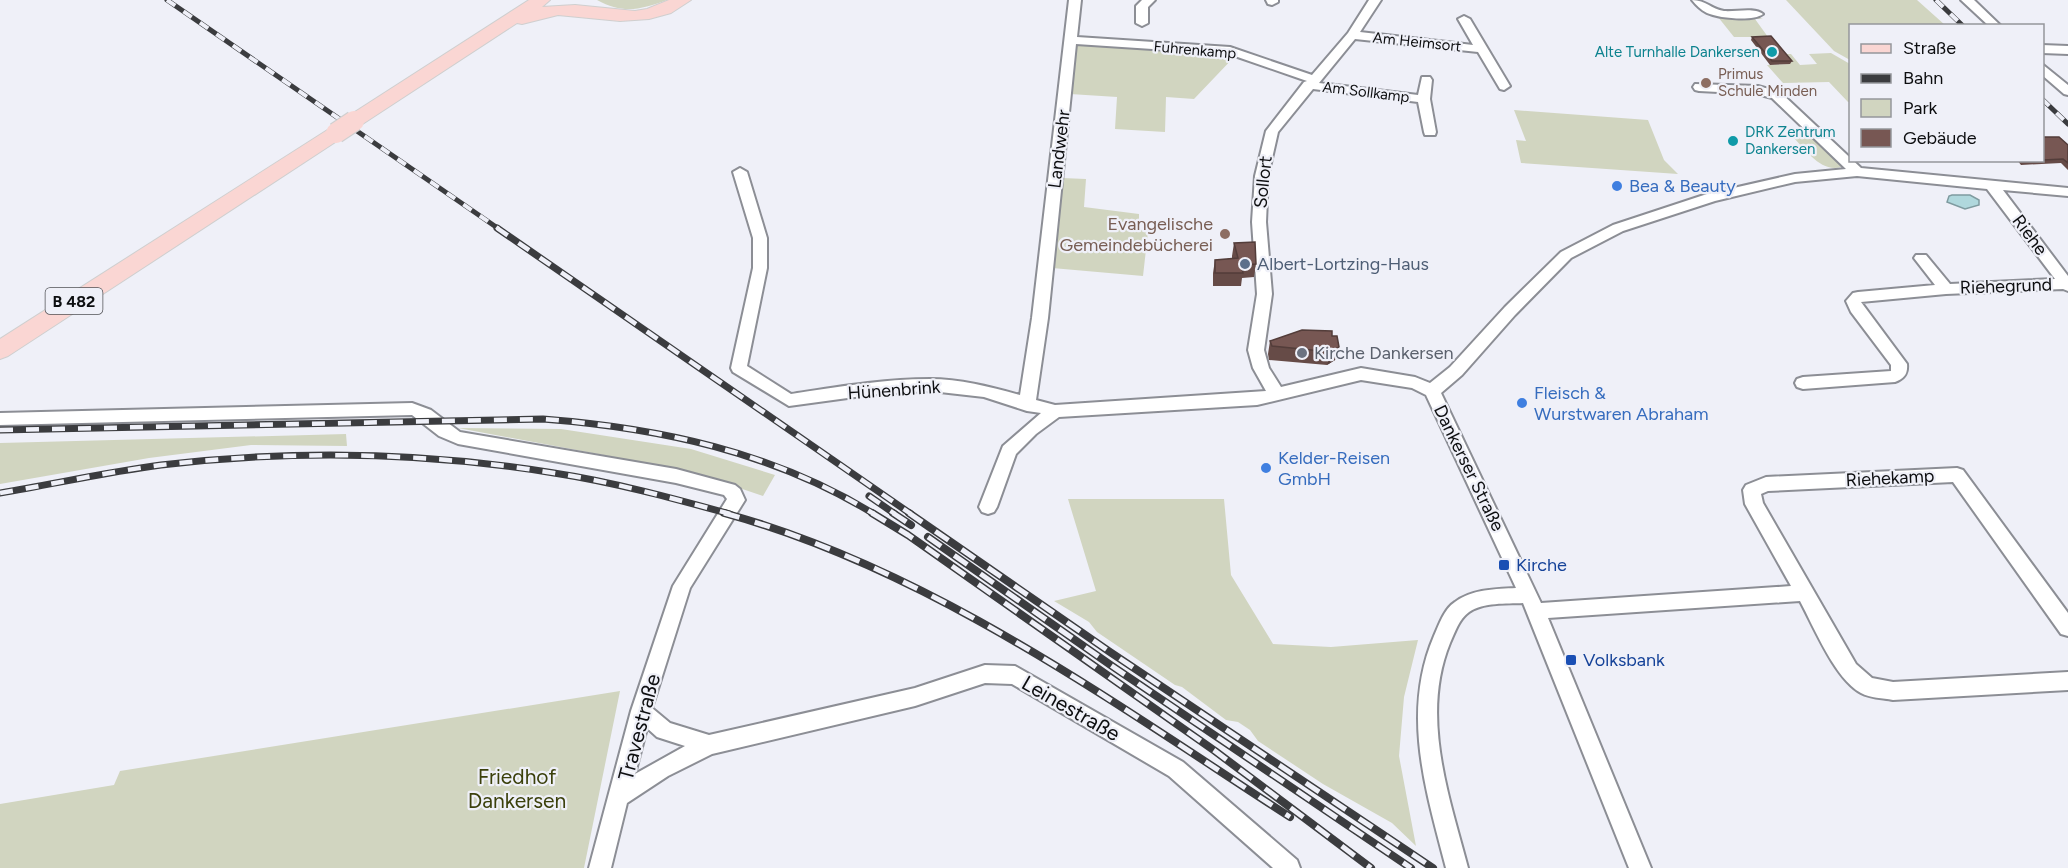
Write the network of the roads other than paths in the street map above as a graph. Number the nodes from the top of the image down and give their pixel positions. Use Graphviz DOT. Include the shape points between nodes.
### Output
graph roads {
  1 [pos="540,0"];
  2 [pos="682,0"];
  3 [pos="1076,0"];
  4 [pos="1149,0"];
  5 [pos="1375,0"];
  6 [pos="1698,0"];
  7 [pos="1967,0"];
  8 [pos="573,3"];
  9 [pos="1757,14"];
  10 [pos="1464,19"];
  11 [pos="1142,23"];
  12 [pos="1994,24"];
  13 [pos="496,30"];
  14 [pos="1352,35"];
  15 [pos="1072,40"];
  16 [pos="1482,49"];
  17 [pos="2044,49"];
  18 [pos="2068,50"];
  19 [pos="2044,69"];
  20 [pos="1426,80"];
  21 [pos="1311,82"];
  22 [pos="1504,86"];
  23 [pos="1699,87"];
  24 [pos="2068,91"];
  25 [pos="1424,99"];
  26 [pos="1430,132"];
  27 [pos="740,172"];
  28 [pos="1857,172"];
  29 [pos="1991,184"];
  30 [pos="2068,192"];
  31 [pos="1921,258"];
  32 [pos="2067,285"];
  33 [pos="1946,289"];
  34 [pos="0,350"];
  35 [pos="1803,383"];
  36 [pos="1432,391"];
  37 [pos="1277,395"];
  38 [pos="1027,405"];
  39 [pos="1055,411"];
  40 [pos="0,419"];
  41 [pos="988,507"];
  42 [pos="1803,593"];
  43 [pos="1532,603"];
  44 [pos="2068,628"];
  45 [pos="2068,681"];
  46 [pos="641,711"];
  47 [pos="709,745"];
  48 [pos="621,796"];
  49 [pos="600,868"];
  50 [pos="1289,868"];
  51 [pos="1457,868"];
  52 [pos="1640,868"];
  1 -- 8 [label="main road"];
  1 -- 13 [label="main road, B 482"];
  2 -- 8 [label="main road" via="665,10 625,17 597,13"];
  3 -- 15 [label="street, Landwehr"];
  4 -- 11 [label="street" via="1142,6"];
  5 -- 14 [label="street, Sollort"];
  6 -- 9 [label="street" via="1704,8 1718,14"];
  7 -- 12 [label="street"];
  8 -- 13 [label="main road"];
  10 -- 16 [label="street, Am Heimsort"];
  13 -- 34 [label="main road, B 482, bridge"];
  14 -- 16 [label="street, Am Heimsort"];
  14 -- 21 [label="street, Sollort"];
  15 -- 21 [label="street, Fuhrenkamp" via="1230,51"];
  15 -- 38 [label="street, Landwehr"];
  16 -- 22 [label="street, Am Heimsort"];
  17 -- 18 [label="street"];
  19 -- 24 [label="street"];
  20 -- 25 [label="street, Am Sollkamp"];
  21 -- 25 [label="street, Am Sollkamp"];
  21 -- 37 [label="street, Sollort" via="1272,131 1262,173 1259,221 1264,307 1256,352"];
  23 -- 28 [label="street" via="1758,90 1776,95"];
  25 -- 26 [label="street, Am Sollkamp"];
  27 -- 38 [label="street, Hünenbrink" via="760,238 760,268 739,368 789,400 931,385 984,391"];
  28 -- 29 [label="street, Dankerser Straße"];
  28 -- 36 [label="street, Dankerser Straße" via="1795,178 1712,197 1618,228 1587,243 1551,269 1462,365"];
  29 -- 30 [label="street, Dankerser Straße"];
  29 -- 32 [label="street, Riehe"];
  31 -- 33 [label="street, Riehegrund"];
  32 -- 33 [label="street, Riehegrund"];
  33 -- 35 [label="street, Riehegrund" via="1858,297 1853,301 1899,364 1897,375"];
  36 -- 37 [label="street, Hünenbrink" via="1414,383 1361,374"];
  36 -- 43 [label="street, Dankerser Straße"];
  37 -- 39 [label="street, Hünenbrink"];
  38 -- 39 [label="street, Hünenbrink"];
  39 -- 41 [label="street" via="1009,451"];
  40 -- 46 [label="street, Travestraße" via="419,411 426,412 436,426 458,438 664,473 729,490 735,500 682,586"];
  42 -- 43 [label="street"];
  42 -- 44 [label="street, Riehekamp" via="1754,504 1752,490 1757,486 1957,475"];
  42 -- 45 [label="street, Riehekamp" via="1849,670 1867,686 1893,691"];
  43 -- 51 [label="street" via="1477,601 1465,605 1455,613 1440,640 1428,682 1430,756"];
  43 -- 52 [label="street, Dankerser Straße"];
  46 -- 47 [label="street" via="664,730"];
  46 -- 48 [label="street, Travestraße"];
  47 -- 48 [label="street, Leinestraße" via="661,769"];
  47 -- 50 [label="street, Leinestraße" via="915,697 985,674 1015,675 1176,769"];
  48 -- 49 [label="street, Travestraße"];
}
